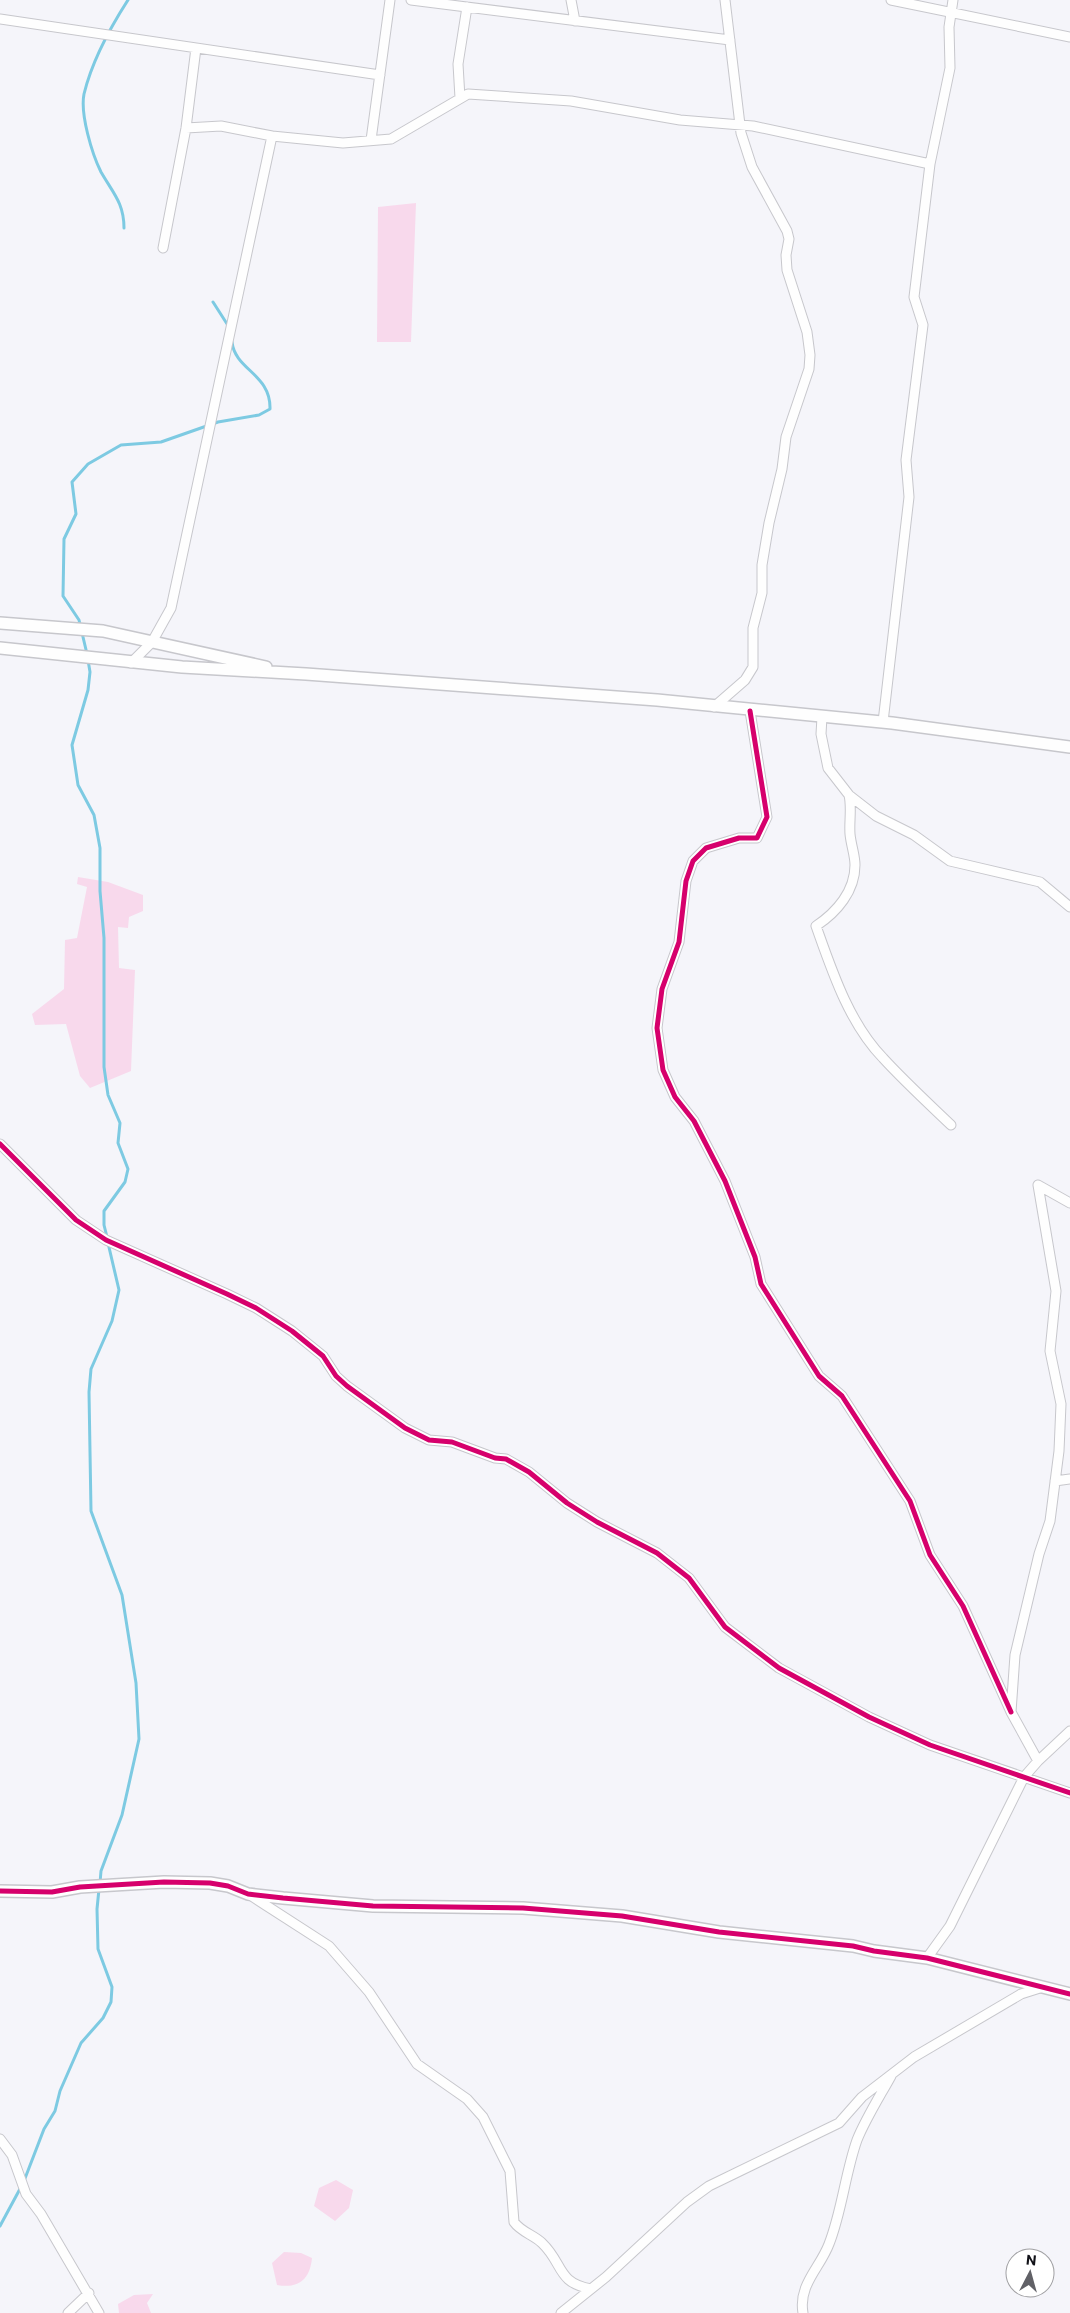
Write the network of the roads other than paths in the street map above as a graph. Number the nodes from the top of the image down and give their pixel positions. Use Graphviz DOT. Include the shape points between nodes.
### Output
graph roads {
  1 [pos="390,0"];
  2 [pos="411,0"];
  3 [pos="571,0"];
  4 [pos="725,0"];
  5 [pos="891,0"];
  6 [pos="953,0"];
  7 [pos="467,7"];
  8 [pos="951,12"];
  9 [pos="0,19"];
  10 [pos="575,21"];
  11 [pos="1070,37"];
  12 [pos="730,40"];
  13 [pos="196,48"];
  14 [pos="380,75"];
  15 [pos="460,98"];
  16 [pos="740,124"];
  17 [pos="186,128"];
  18 [pos="272,136"];
  19 [pos="371,140"];
  20 [pos="930,164"];
  21 [pos="162,248"];
  22 [pos="0,623"];
  23 [pos="152,642"];
  24 [pos="0,648"];
  25 [pos="131,662"];
  26 [pos="294,673"];
  27 [pos="714,706"];
  28 [pos="750,711"];
  29 [pos="822,717"];
  30 [pos="883,722"];
  31 [pos="1070,747"];
  32 [pos="850,795"];
  33 [pos="1070,906"];
  34 [pos="951,1125"];
  35 [pos="0,1144"];
  36 [pos="1070,1203"];
  37 [pos="1070,1478"];
  38 [pos="1055,1481"];
  39 [pos="1011,1712"];
  40 [pos="1070,1731"];
  41 [pos="1038,1761"];
  42 [pos="1024,1777"];
  43 [pos="1070,1793"];
  44 [pos="0,1891"];
  45 [pos="248,1894"];
  46 [pos="927,1958"];
  47 [pos="1043,1987"];
  48 [pos="1070,1994"];
  49 [pos="894,2071"];
  50 [pos="0,2139"];
  51 [pos="591,2290"];
  52 [pos="89,2293"];
  53 [pos="68,2313"];
  54 [pos="99,2313"];
  55 [pos="561,2313"];
  56 [pos="803,2313"];
  1 -- 14 [label="street"];
  2 -- 7 [label="street"];
  3 -- 10 [label="street"];
  4 -- 12 [label="street"];
  5 -- 8 [label="street"];
  6 -- 8 [label="street"];
  7 -- 10 [label="street"];
  7 -- 15 [label="street" via="458,64"];
  8 -- 11 [label="street"];
  8 -- 20 [label="street" via="950,68"];
  9 -- 13 [label="street"];
  10 -- 12 [label="street"];
  12 -- 16 [label="street"];
  13 -- 14 [label="street"];
  13 -- 17 [label="street"];
  14 -- 19 [label="street"];
  15 -- 16 [label="street" via="468,94 571,102 680,120"];
  15 -- 19 [label="street" via="391,138"];
  16 -- 20 [label="street"];
  16 -- 27 [label="street" via="752,167 788,231 787,270 807,332 810,355 803,389 786,437 768,532 762,565 762,593 753,628 753,667 744,680"];
  17 -- 18 [label="street" via="221,126"];
  17 -- 21 [label="street"];
  18 -- 19 [label="street" via="343,143"];
  18 -- 23 [label="street" via="172,608"];
  20 -- 30 [label="street" via="914,297 923,326 906,460 909,497"];
  22 -- 23 [label="street" via="103,631"];
  23 -- 25 [label="street"];
  23 -- 26 [label="street"];
  24 -- 25 [label="street"];
  25 -- 26 [label="street"];
  26 -- 27 [label="street"];
  27 -- 28 [label="street"];
  28 -- 29 [label="street"];
  28 -- 39 [label="street" via="767,817 757,838 739,838 706,848 693,861 686,881 679,942 662,988 656,1028 663,1070 675,1097 694,1121 726,1181 755,1257 761,1284 819,1376 842,1396 910,1501 930,1555 963,1606"];
  29 -- 30 [label="street"];
  29 -- 32 [label="street" via="821,734 828,768"];
  30 -- 31 [label="street"];
  32 -- 33 [label="street" via="876,816 914,835 950,860 1040,882"];
  32 -- 34 [label="street" via="850,833 855,865 853,884 843,901 816,926 833,973 868,1039 882,1058"];
  35 -- 42 [label="street" via="76,1220 106,1240 256,1308 292,1331 323,1356 347,1386 405,1428 429,1440 452,1442 494,1458 506,1459 529,1472 566,1503 657,1553 689,1578 725,1626 779,1668 869,1717 930,1745"];
  36 -- 38 [label="street" via="1038,1186 1056,1291 1050,1351 1061,1404"];
  37 -- 38 [label="street"];
  38 -- 39 [label="street" via="1050,1521 1015,1655"];
  39 -- 41 [label="street"];
  40 -- 41 [label="street"];
  41 -- 42 [label="street"];
  42 -- 43 [label="street"];
  42 -- 46 [label="street" via="950,1926"];
  44 -- 45 [label="street" via="52,1892 164,1882 210,1883"];
  45 -- 46 [label="street" via="373,1906 524,1908 622,1916 719,1932 853,1946 874,1952"];
  45 -- 51 [label="street" via="329,1946 369,1992 418,2064 467,2100 483,2117 510,2171 514,2222 542,2242 570,2283"];
  46 -- 47 [label="street"];
  47 -- 48 [label="street"];
  47 -- 49 [label="street" via="1014,1998"];
  49 -- 51 [label="street" via="862,2097 839,2123 726,2176 694,2197"];
  49 -- 56 [label="street" via="858,2139 830,2242 804,2288"];
  50 -- 52 [label="street" via="12,2155 26,2194"];
  51 -- 55 [label="street"];
  52 -- 53 [label="street"];
  52 -- 54 [label="street"];
}
